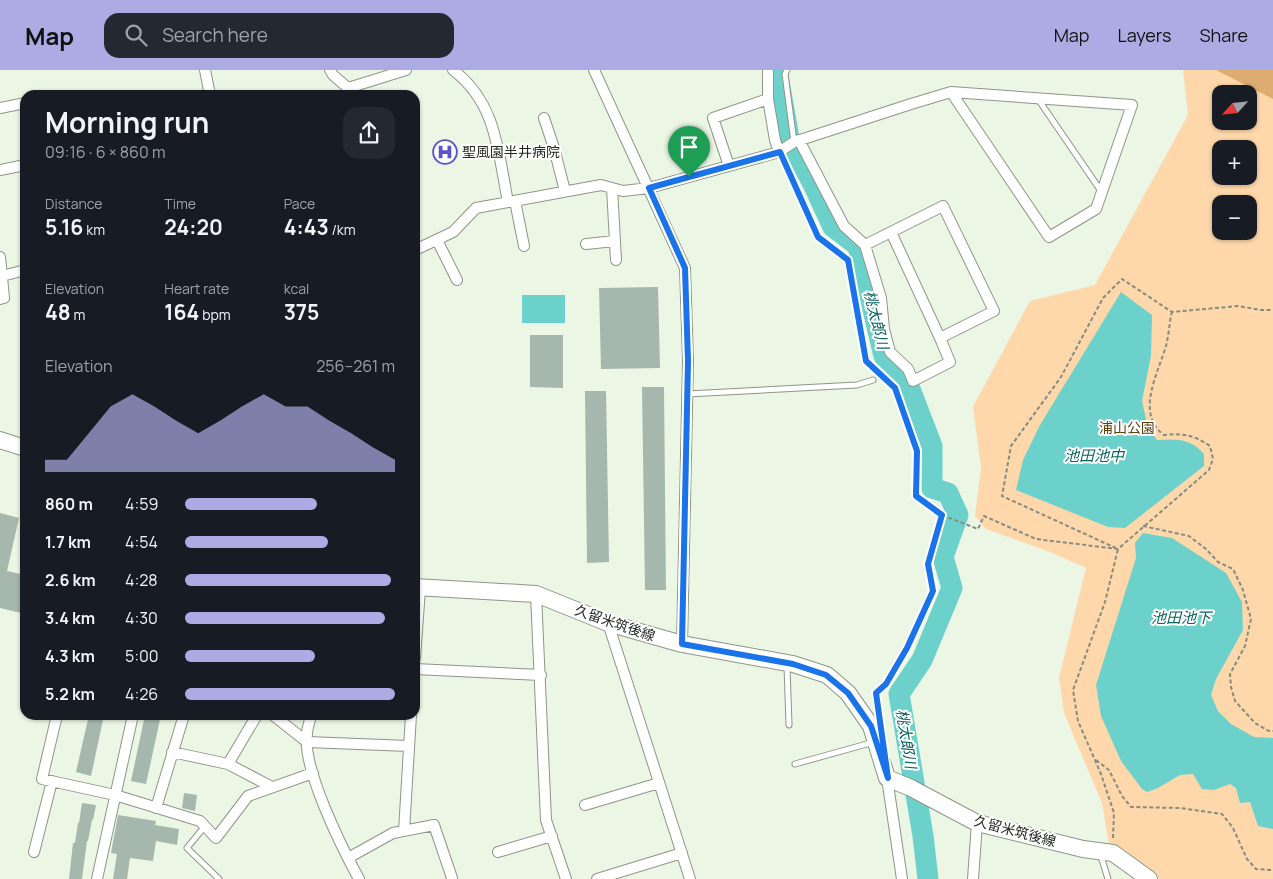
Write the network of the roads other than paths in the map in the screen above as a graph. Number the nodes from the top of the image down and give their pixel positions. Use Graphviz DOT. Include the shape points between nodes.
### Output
graph roads {
  1 [pos="204,70"];
  2 [pos="330,70"];
  3 [pos="406,70"];
  4 [pos="453,70"];
  5 [pos="594,70"];
  6 [pos="768,70"];
  7 [pos="787,70"];
  8 [pos="209,90"];
  9 [pos="951,92"];
  10 [pos="768,99"];
  11 [pos="1037,99"];
  12 [pos="20,104"];
  13 [pos="0,108"];
  14 [pos="544,118"];
  15 [pos="796,141"];
  16 [pos="780,152"];
  17 [pos="20,166"];
  18 [pos="728,166"];
  19 [pos="0,170"];
  20 [pos="612,188"];
  21 [pos="649,188"];
  22 [pos="565,191"];
  23 [pos="1102,191"];
  24 [pos="511,202"];
  25 [pos="890,232"];
  26 [pos="437,240"];
  27 [pos="615,241"];
  28 [pos="586,244"];
  29 [pos="865,245"];
  30 [pos="524,246"];
  31 [pos="420,248"];
  32 [pos="0,257"];
  33 [pos="616,260"];
  34 [pos="20,271"];
  35 [pos="2,276"];
  36 [pos="457,280"];
  37 [pos="0,299"];
  38 [pos="940,338"];
  39 [pos="873,380"];
  40 [pos="687,394"];
  41 [pos="0,440"];
  42 [pos="20,446"];
  43 [pos="420,588"];
  44 [pos="536,594"];
  45 [pos="608,623"];
  46 [pos="682,644"];
  47 [pos="786,663"];
  48 [pos="420,669"];
  49 [pos="541,675"];
  50 [pos="56,720"];
  51 [pos="132,720"];
  52 [pos="182,720"];
  53 [pos="254,720"];
  54 [pos="279,720"];
  55 [pos="310,720"];
  56 [pos="411,720"];
  57 [pos="789,725"];
  58 [pos="876,741"];
  59 [pos="307,742"];
  60 [pos="410,746"];
  61 [pos="172,752"];
  62 [pos="228,764"];
  63 [pos="795,764"];
  64 [pos="313,773"];
  65 [pos="888,778"];
  66 [pos="52,782"];
  67 [pos="659,783"];
  68 [pos="272,787"];
  69 [pos="116,795"];
  70 [pos="585,805"];
  71 [pos="156,808"];
  72 [pos="976,823"];
  73 [pos="204,826"];
  74 [pos="404,831"];
  75 [pos="552,836"];
  76 [pos="34,852"];
  77 [pos="498,852"];
  78 [pos="1106,852"];
  79 [pos="682,854"];
  80 [pos="348,858"];
  81 [pos="452,878"];
  82 [pos="97,879"];
  83 [pos="219,879"];
  84 [pos="359,879"];
  85 [pos="566,879"];
  86 [pos="597,879"];
  87 [pos="690,879"];
  88 [pos="902,879"];
  89 [pos="973,879"];
  90 [pos="1108,879"];
  91 [pos="1149,879"];
  1 -- 8 [label="street"];
  2 -- 3 [label="street" via="348,88"];
  4 -- 24 [label="street" via="476,91 492,122"];
  5 -- 21 [label="street"];
  6 -- 10 [label="street"];
  7 -- 15 [label="lane"];
  9 -- 11 [label="street"];
  9 -- 15 [label="street"];
  9 -- 23 [label="street" via="1049,237 1096,209"];
  10 -- 16 [label="street" via="774,140"];
  10 -- 18 [label="street" via="713,118"];
  11 -- 23 [label="lane"];
  11 -- 23 [label="street" via="1132,104"];
  12 -- 13 [label="street"];
  14 -- 22 [label="street"];
  15 -- 16 [label="street"];
  15 -- 29 [label="street" via="844,226"];
  16 -- 18 [label="street"];
  17 -- 19 [label="street"];
  18 -- 21 [label="street"];
  20 -- 21 [label="street" via="623,191"];
  20 -- 22 [label="street" via="601,185"];
  20 -- 27 [label="street"];
  21 -- 40 [label="street" via="685,268"];
  22 -- 24 [label="street"];
  24 -- 26 [label="street" via="476,208 454,232"];
  24 -- 30 [label="street"];
  25 -- 29 [label="street"];
  25 -- 38 [label="street"];
  25 -- 38 [label="street" via="943,206 994,311"];
  26 -- 31 [label="street"];
  26 -- 36 [label="street"];
  27 -- 28 [label="street"];
  27 -- 33 [label="street"];
  29 -- 38 [label="street" via="881,298 890,352 908,369 912,381 950,362"];
  32 -- 35 [label="street"];
  34 -- 35 [label="street"];
  35 -- 37 [label="street" via="4,298"];
  39 -- 40 [label="lane" via="857,385"];
  40 -- 46 [label="street"];
  41 -- 42 [label="main road"];
  43 -- 44 [label="main road, 久留米筑後線"];
  44 -- 45 [label="main road, 久留米筑後線"];
  44 -- 49 [label="street"];
  45 -- 46 [label="main road, 久留米筑後線"];
  45 -- 67 [label="street"];
  46 -- 47 [label="main road, 久留米筑後線"];
  47 -- 57 [label="lane"];
  47 -- 58 [label="main road, 久留米筑後線" via="826,675 848,693 871,726"];
  48 -- 49 [label="street"];
  49 -- 75 [label="street" via="546,820"];
  50 -- 66 [label="street" via="42,779"];
  51 -- 69 [label="street"];
  52 -- 61 [label="street"];
  53 -- 62 [label="street"];
  54 -- 59 [label="street"];
  55 -- 59 [label="street"];
  56 -- 60 [label="street"];
  58 -- 63 [label="lane"];
  58 -- 65 [label="main road, 久留米筑後線"];
  59 -- 60 [label="street"];
  59 -- 64 [label="street"];
  60 -- 74 [label="street"];
  61 -- 62 [label="street"];
  61 -- 71 [label="street"];
  62 -- 68 [label="street"];
  64 -- 68 [label="street"];
  64 -- 80 [label="street"];
  65 -- 72 [label="main road, 久留米筑後線"];
  65 -- 88 [label="street"];
  66 -- 69 [label="street"];
  66 -- 76 [label="street"];
  67 -- 70 [label="street"];
  67 -- 79 [label="street"];
  68 -- 73 [label="street" via="248,796 216,838"];
  69 -- 71 [label="street"];
  69 -- 82 [label="street"];
  71 -- 73 [label="street" via="200,821"];
  72 -- 78 [label="main road, 久留米筑後線"];
  72 -- 89 [label="street"];
  73 -- 83 [label="lane" via="187,848"];
  74 -- 80 [label="street" via="393,833"];
  74 -- 81 [label="street" via="434,825"];
  75 -- 77 [label="street"];
  75 -- 85 [label="street"];
  78 -- 90 [label="lane"];
  78 -- 91 [label="main road, 久留米筑後線"];
  79 -- 86 [label="street"];
  79 -- 87 [label="street"];
  80 -- 84 [label="street"];
}
